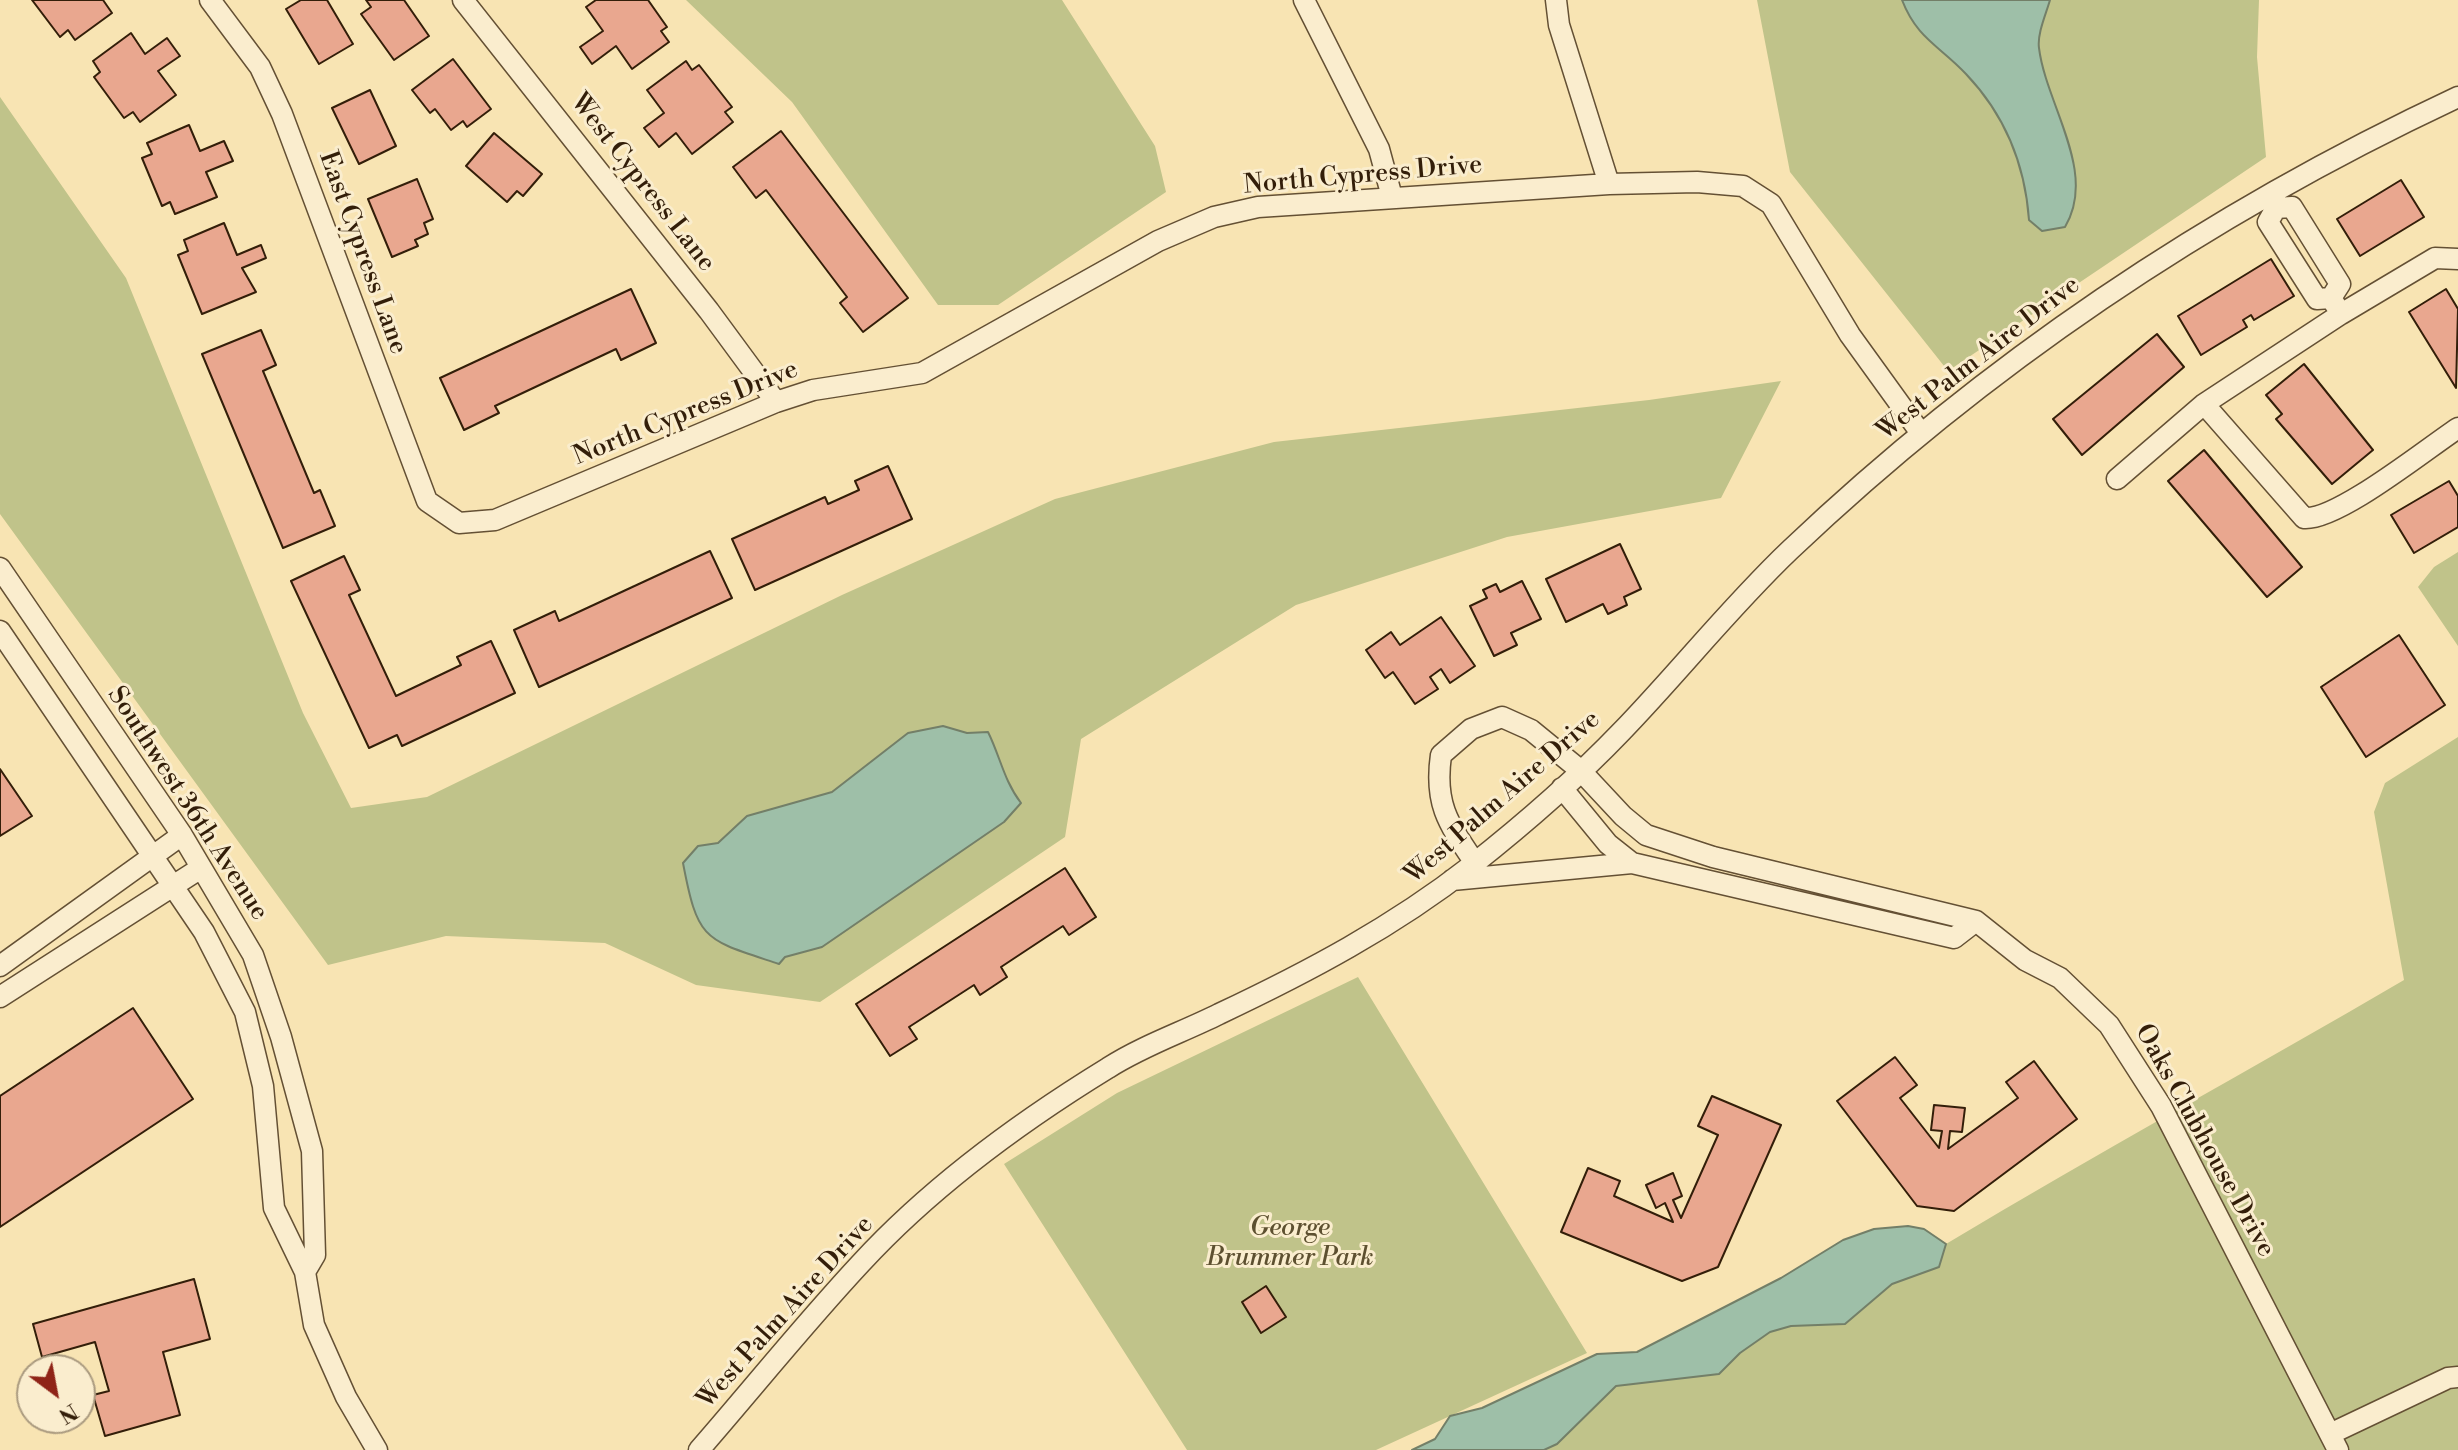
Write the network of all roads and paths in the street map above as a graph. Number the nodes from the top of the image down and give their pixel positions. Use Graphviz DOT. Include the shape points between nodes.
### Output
graph roads {
  1 [pos="210,0"];
  2 [pos="463,0"];
  3 [pos="1304,0"];
  4 [pos="1556,0"];
  5 [pos="2458,97"];
  6 [pos="1609,184"];
  7 [pos="1392,197"];
  8 [pos="2271,201"];
  9 [pos="2458,259"];
  10 [pos="2336,306"];
  11 [pos="776,402"];
  12 [pos="2204,404"];
  13 [pos="2458,428"];
  14 [pos="1920,432"];
  15 [pos="2117,479"];
  16 [pos="459,523"];
  17 [pos="0,568"];
  18 [pos="0,631"];
  19 [pos="1580,770"];
  20 [pos="1562,788"];
  21 [pos="182,835"];
  22 [pos="150,855"];
  23 [pos="1475,863"];
  24 [pos="1632,863"];
  25 [pos="201,868"];
  26 [pos="1452,880"];
  27 [pos="172,887"];
  28 [pos="1976,921"];
  29 [pos="0,966"];
  30 [pos="0,997"];
  31 [pos="305,1272"];
  32 [pos="2458,1377"];
  33 [pos="2334,1442"];
  34 [pos="377,1450"];
  35 [pos="699,1450"];
  1 -- 16 [label="street, East Cypress Lane" via="260,67 282,114 427,501"];
  2 -- 11 [label="street, West Cypress Lane"];
  3 -- 7 [label="street" via="1379,149"];
  4 -- 6 [label="street" via="1559,25"];
  5 -- 8 [label="street, West Palm Aire Drive" via="2354,146"];
  6 -- 7 [label="street, North Cypress Drive"];
  6 -- 14 [label="street, North Cypress Drive" via="1743,186 1771,204 1850,335"];
  7 -- 11 [label="street, North Cypress Drive" via="1258,207 1214,217 1158,241 922,373 828,387"];
  8 -- 10 [label="street" via="2268,222 2317,299"];
  8 -- 10 [label="street" via="2292,207 2340,284"];
  8 -- 14 [label="street, West Palm Aire Drive" via="2116,286"];
  9 -- 10 [label="street" via="2435,258"];
  10 -- 12 [label="street"];
  11 -- 16 [label="street, North Cypress Drive" via="495,520"];
  12 -- 13 [label="street" via="2304,518 2318,519 2342,506"];
  12 -- 15 [label="street"];
  14 -- 19 [label="street, West Palm Aire Drive" via="1787,553"];
  17 -- 21 [label="street, Southwest 36th Avenue"];
  18 -- 22 [label="street, Southwest 36th Avenue"];
  19 -- 20 [label="street, West Palm Aire Drive"];
  19 -- 23 [label="street, Oaks Clubhouse Drive" via="1531,730 1502,717 1461,737 1441,755 1437,786 1446,821"];
  19 -- 28 [label="street, Oaks Clubhouse Drive" via="1646,835 1713,857"];
  20 -- 23 [label="street, West Palm Aire Drive"];
  20 -- 24 [label="street" via="1608,844"];
  21 -- 22 [label="street"];
  21 -- 25 [label="street, Southwest 36th Avenue"];
  22 -- 27 [label="street, Southwest 36th Avenue"];
  22 -- 29 [label="street"];
  23 -- 26 [label="street, West Palm Aire Drive"];
  24 -- 26 [label="street"];
  24 -- 28 [label="street" via="1954,938"];
  25 -- 27 [label="street"];
  25 -- 31 [label="street, Southwest 36th Avenue" via="253,955 312,1151 315,1255"];
  26 -- 35 [label="street, West Palm Aire Drive" via="1321,965 1115,1063 1044,1109 947,1183 863,1260"];
  27 -- 30 [label="street"];
  27 -- 31 [label="street, Southwest 36th Avenue" via="204,932 245,1012 263,1086 274,1208"];
  28 -- 33 [label="street, Oaks Clubhouse Drive" via="2025,960 2060,978 2109,1025 2161,1106"];
  31 -- 34 [label="street, Southwest 36th Avenue" via="314,1325"];
  32 -- 33 [label="street, Oaks Clubhouse Drive"];
}
